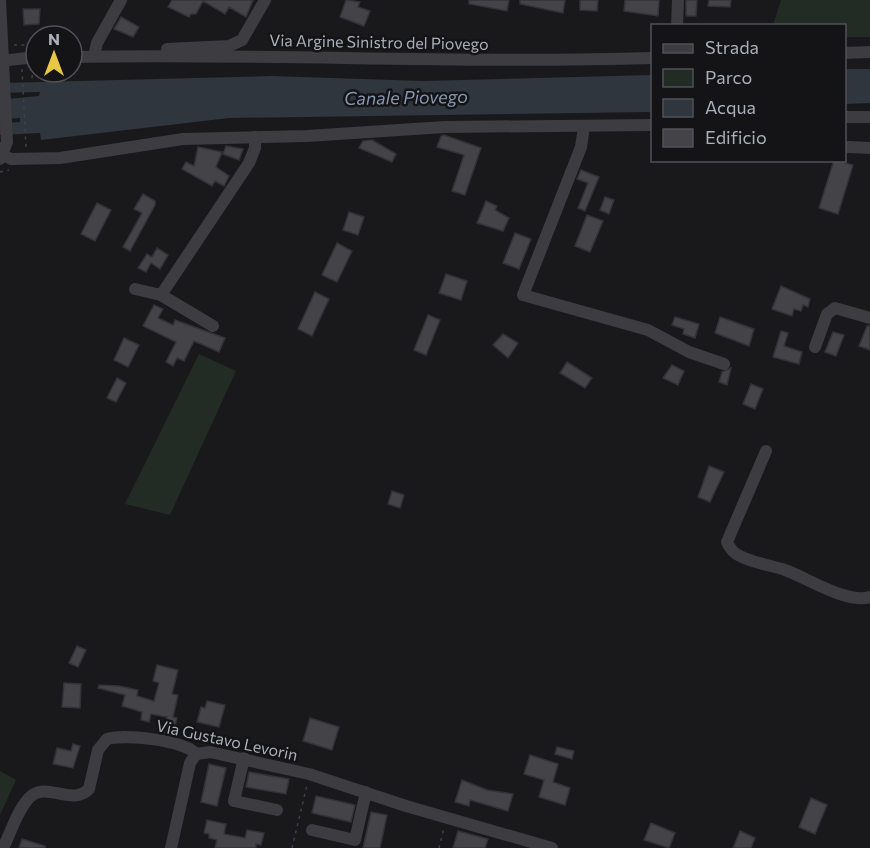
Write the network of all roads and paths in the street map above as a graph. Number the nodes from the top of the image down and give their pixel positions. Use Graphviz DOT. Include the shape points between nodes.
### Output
graph roads {
  1 [pos="0,0"];
  2 [pos="121,0"];
  3 [pos="265,0"];
  4 [pos="678,0"];
  5 [pos="676,24"];
  6 [pos="13,45"];
  7 [pos="24,45"];
  8 [pos="651,51"];
  9 [pos="846,52"];
  10 [pos="870,52"];
  11 [pos="24,53"];
  12 [pos="84,56"];
  13 [pos="94,56"];
  14 [pos="127,56"];
  15 [pos="24,58"];
  16 [pos="651,58"];
  17 [pos="630,59"];
  18 [pos="4,60"];
  19 [pos="22,65"];
  20 [pos="847,117"];
  21 [pos="870,117"];
  22 [pos="651,125"];
  23 [pos="870,126"];
  24 [pos="584,127"];
  25 [pos="255,137"];
  26 [pos="848,147"];
  27 [pos="870,148"];
  28 [pos="26,151"];
  29 [pos="2,157"];
  30 [pos="135,289"];
  31 [pos="161,295"];
  32 [pos="870,318"];
  33 [pos="213,326"];
  34 [pos="815,347"];
  35 [pos="724,364"];
  36 [pos="766,451"];
  37 [pos="870,597"];
  38 [pos="196,753"];
  39 [pos="244,758"];
  40 [pos="308,778"];
  41 [pos="366,792"];
  42 [pos="277,810"];
  43 [pos="445,823"];
  44 [pos="312,830"];
  45 [pos="548,847"];
  46 [pos="3,848"];
  47 [pos="171,848"];
  48 [pos="292,848"];
  49 [pos="439,848"];
  1 -- 18 [label="street"];
  2 -- 13 [label="street"];
  3 -- 14 [label="street, Via Argine Sinistro del Piovego" via="242,40 229,46 187,46"];
  4 -- 5 [label="street"];
  6 -- 7 [label="path"];
  8 -- 17 [label="street, Via Argine Sinistro del Piovego"];
  9 -- 10 [label="street"];
  11 -- 18 [label="street"];
  12 -- 13 [label="street, Via Argine Sinistro del Piovego"];
  13 -- 14 [label="street, Via Argine Sinistro del Piovego"];
  14 -- 17 [label="street, Via Argine Sinistro del Piovego" via="451,61"];
  15 -- 18 [label="street"];
  16 -- 17 [label="street, Via Argine Sinistro del Piovego"];
  18 -- 29 [label="street" via="7,142"];
  19 -- 28 [label="path"];
  20 -- 21 [label="street"];
  20 -- 23 [label="street"];
  22 -- 24 [label="street"];
  24 -- 25 [label="street" via="445,127"];
  24 -- 35 [label="street" via="581,147 523,296 648,330 689,352"];
  25 -- 29 [label="street" via="164,140 39,160"];
  25 -- 31 [label="street" via="249,163"];
  26 -- 27 [label="street"];
  30 -- 31 [label="street"];
  31 -- 33 [label="street"];
  32 -- 34 [label="street" via="835,308 827,314"];
  36 -- 37 [label="street" via="727,542 730,549 739,556 843,594"];
  38 -- 39 [label="street, Via Gustavo Levorin"];
  38 -- 46 [label="street, Via Gustavo Levorin" via="182,745 114,737 104,741 98,750 92,785 85,794 32,795"];
  38 -- 47 [label="street" via="190,763"];
  39 -- 41 [label="street, Via Gustavo Levorin"];
  39 -- 42 [label="street" via="234,801"];
  40 -- 48 [label="path"];
  41 -- 44 [label="street" via="355,840"];
  41 -- 45 [label="street, Via Gustavo Levorin"];
  43 -- 49 [label="path"];
}
